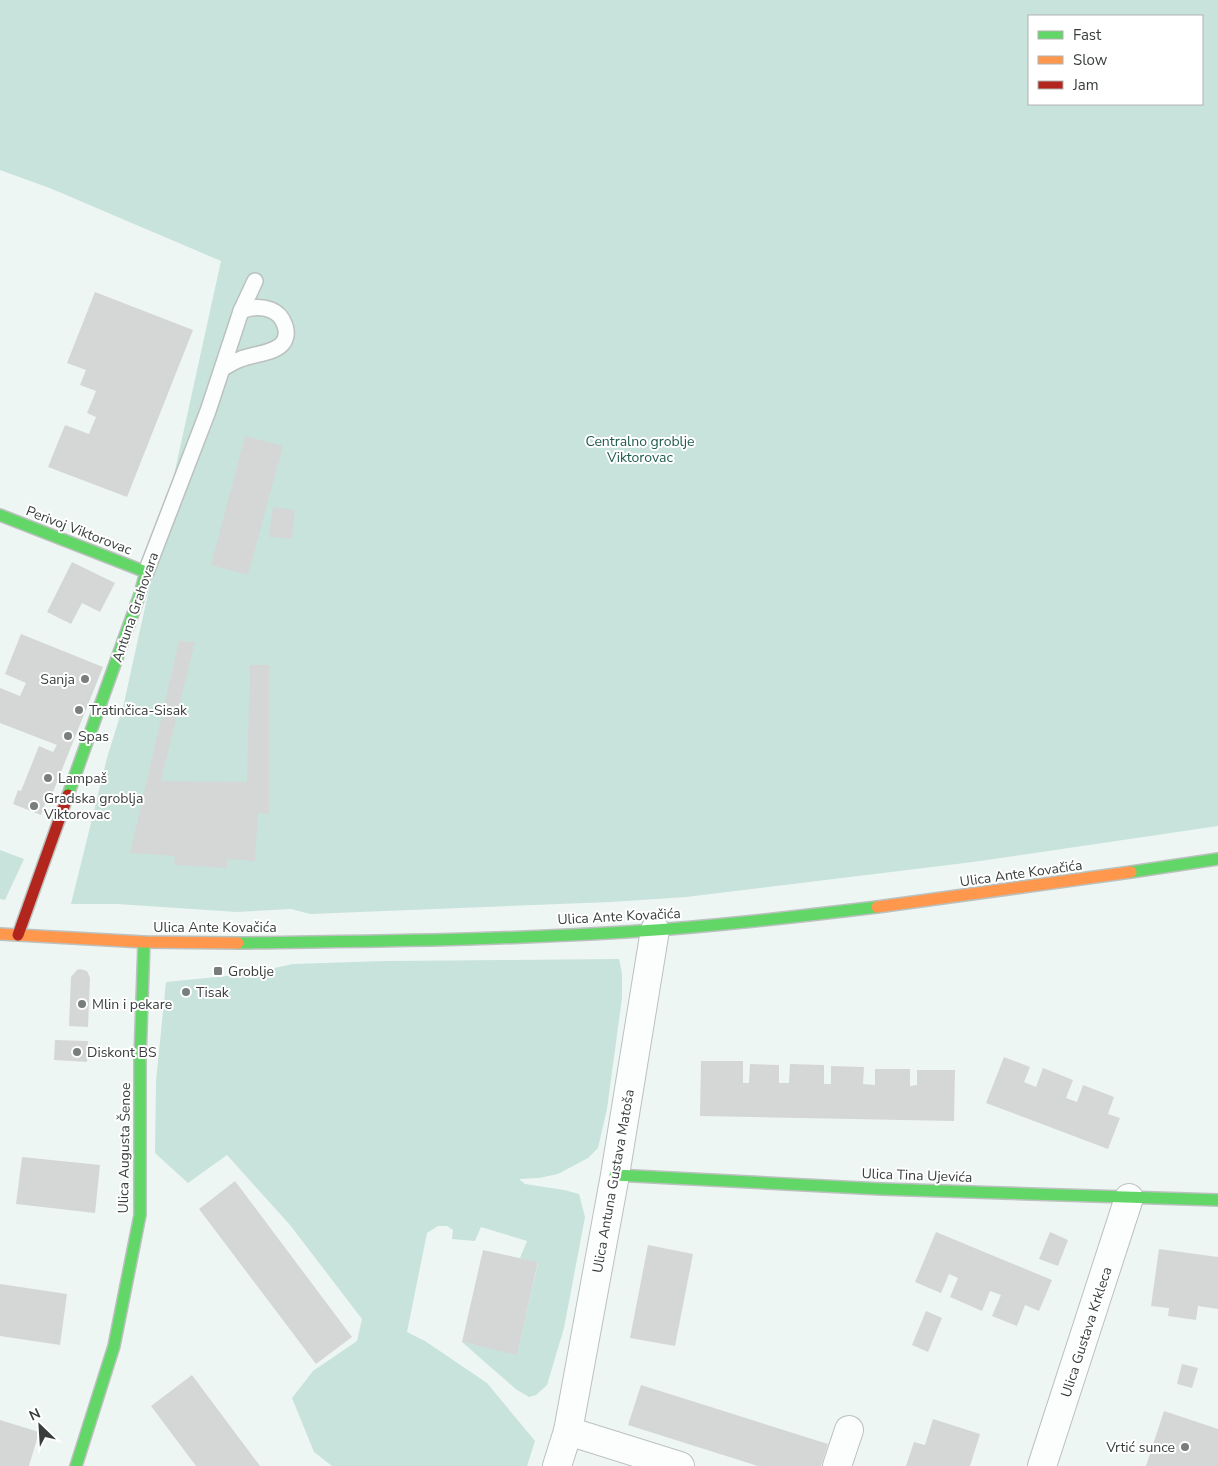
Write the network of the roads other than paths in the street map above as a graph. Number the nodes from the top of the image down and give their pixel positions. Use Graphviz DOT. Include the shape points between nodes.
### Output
graph roads {
  1 [pos="255,281"];
  2 [pos="241,311"];
  3 [pos="223,368"];
  4 [pos="0,515"];
  5 [pos="146,572"];
  6 [pos="1218,859"];
  7 [pos="654,930"];
  8 [pos="0,934"];
  9 [pos="18,935"];
  10 [pos="144,942"];
  11 [pos="615,1175"];
  12 [pos="1129,1198"];
  13 [pos="1218,1200"];
  14 [pos="848,1430"];
  15 [pos="568,1431"];
  16 [pos="76,1466"];
  17 [pos="557,1466"];
  18 [pos="680,1466"];
  19 [pos="837,1466"];
  20 [pos="1042,1466"];
  1 -- 2 [label="lane, Antuna Grahovara"];
  2 -- 3 [label="lane, Antuna Grahovara"];
  2 -- 3 [label="lane" via="257,307 273,310 284,322 286,337 275,349 240,359"];
  3 -- 5 [label="lane, Antuna Grahovara"];
  4 -- 5 [label="street, Perivoj Viktorovac"];
  5 -- 9 [label="street, Antuna Grahovara"];
  6 -- 7 [label="street, Ulica Ante Kovačića" via="820,914"];
  7 -- 10 [label="street, Ulica Ante Kovačića" via="431,940"];
  7 -- 11 [label="street, Ulica Antuna Gustava Matoša"];
  8 -- 9 [label="street, Ulica Ante Kovačića"];
  9 -- 10 [label="street, Ulica Ante Kovačića"];
  10 -- 16 [label="street, Ulica Augusta Šenoe" via="140,1215 114,1346"];
  11 -- 12 [label="street, Ulica Tina Ujevića"];
  11 -- 15 [label="street, Ulica Antuna Gustava Matoša"];
  12 -- 13 [label="street, Ulica Tina Ujevića"];
  12 -- 20 [label="street, Ulica Gustava Krkleca"];
  14 -- 19 [label="street"];
  15 -- 17 [label="street, Ulica Antuna Gustava Matoša"];
  15 -- 18 [label="street"];
}
